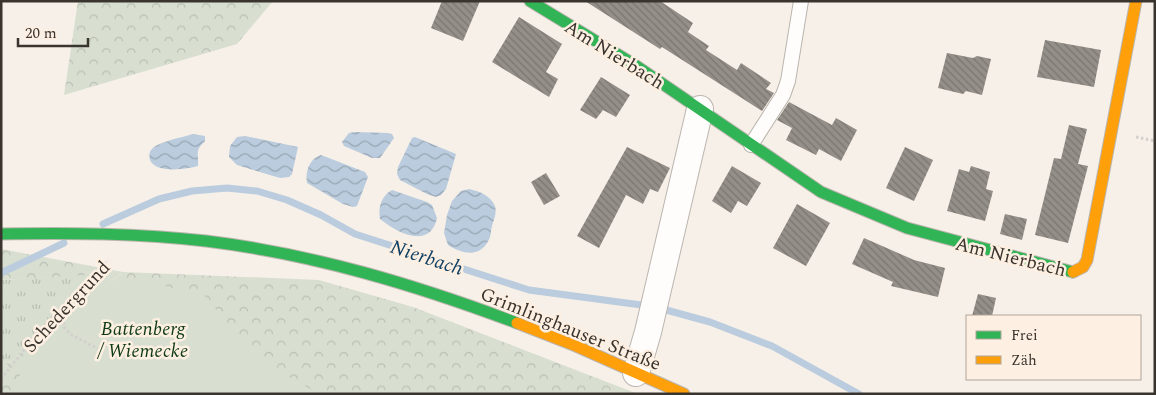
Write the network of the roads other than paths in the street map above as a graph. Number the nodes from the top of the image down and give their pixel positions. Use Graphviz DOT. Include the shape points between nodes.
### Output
graph roads {
  1 [pos="530,1"];
  2 [pos="801,1"];
  3 [pos="1136,1"];
  4 [pos="700,109"];
  5 [pos="751,145"];
  6 [pos="1,234"];
  7 [pos="636,372"];
  8 [pos="684,394"];
  1 -- 4 [label="street, Am Nierbach"];
  2 -- 5 [label="lane" via="788,81 783,95"];
  3 -- 5 [label="street, Am Nierbach" via="1087,260 1078,271 1058,270 880,218 822,192"];
  4 -- 5 [label="street, Am Nierbach"];
  4 -- 7 [label="street"];
  6 -- 7 [label="street, Grimlinghauser Straße" via="132,234 181,238 316,261 439,294"];
  7 -- 8 [label="street, Grimlinghauser Straße"];
}
